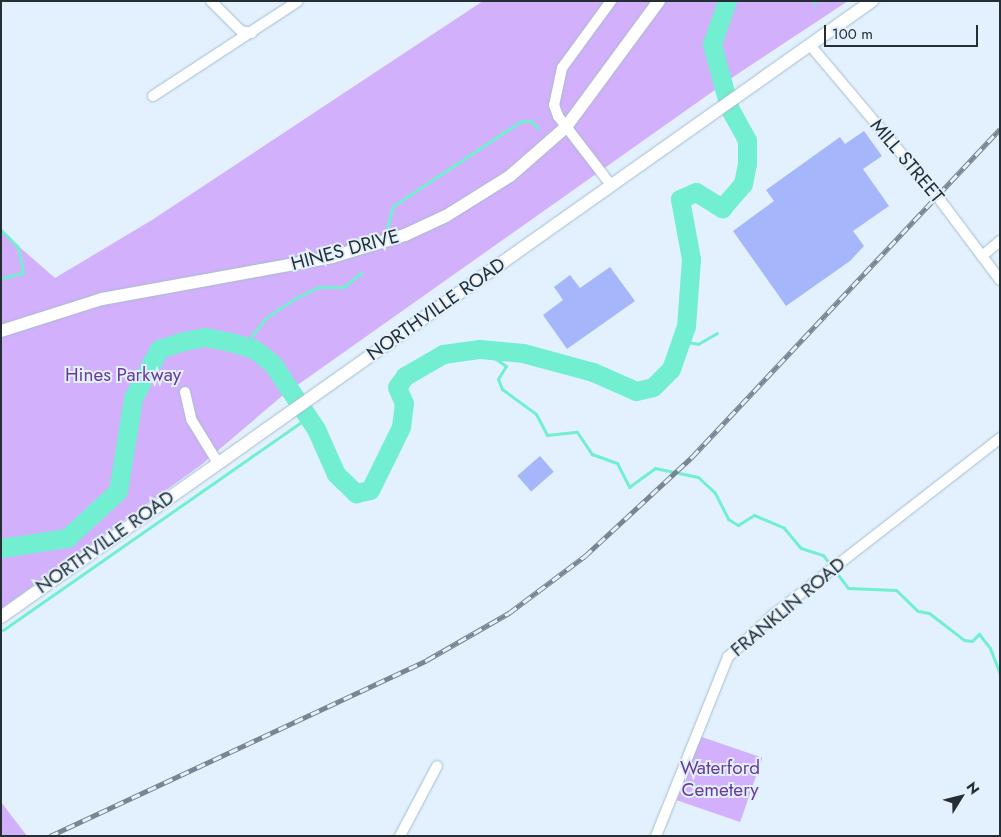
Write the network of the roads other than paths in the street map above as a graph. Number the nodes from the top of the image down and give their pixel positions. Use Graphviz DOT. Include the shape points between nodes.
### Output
graph roads {
  1 [pos="211,1"];
  2 [pos="298,1"];
  3 [pos="611,1"];
  4 [pos="660,1"];
  5 [pos="872,1"];
  6 [pos="252,33"];
  7 [pos="810,45"];
  8 [pos="153,96"];
  9 [pos="566,127"];
  10 [pos="611,185"];
  11 [pos="1000,241"];
  12 [pos="982,256"];
  13 [pos="1000,280"];
  14 [pos="1,331"];
  15 [pos="185,392"];
  16 [pos="1000,438"];
  17 [pos="218,462"];
  18 [pos="1,617"];
  19 [pos="437,766"];
  20 [pos="400,836"];
  21 [pos="656,836"];
  1 -- 6 [label="street" via="241,31"];
  2 -- 6 [label="street"];
  3 -- 9 [label="street" via="558,77 554,105"];
  4 -- 9 [label="street, HINES DRIVE"];
  5 -- 7 [label="street, NORTHVILLE ROAD"];
  6 -- 8 [label="street"];
  7 -- 10 [label="street, NORTHVILLE ROAD"];
  7 -- 12 [label="street, MILL STREET"];
  9 -- 10 [label="street"];
  9 -- 14 [label="street, HINES DRIVE" via="490,190 405,235 332,258 80,304"];
  10 -- 17 [label="street, NORTHVILLE ROAD"];
  11 -- 12 [label="street"];
  12 -- 13 [label="street, MILL STREET"];
  15 -- 17 [label="street" via="191,420"];
  16 -- 21 [label="street, FRANKLIN ROAD" via="828,571 723,664"];
  17 -- 18 [label="street, NORTHVILLE ROAD"];
  19 -- 20 [label="street"];
}
